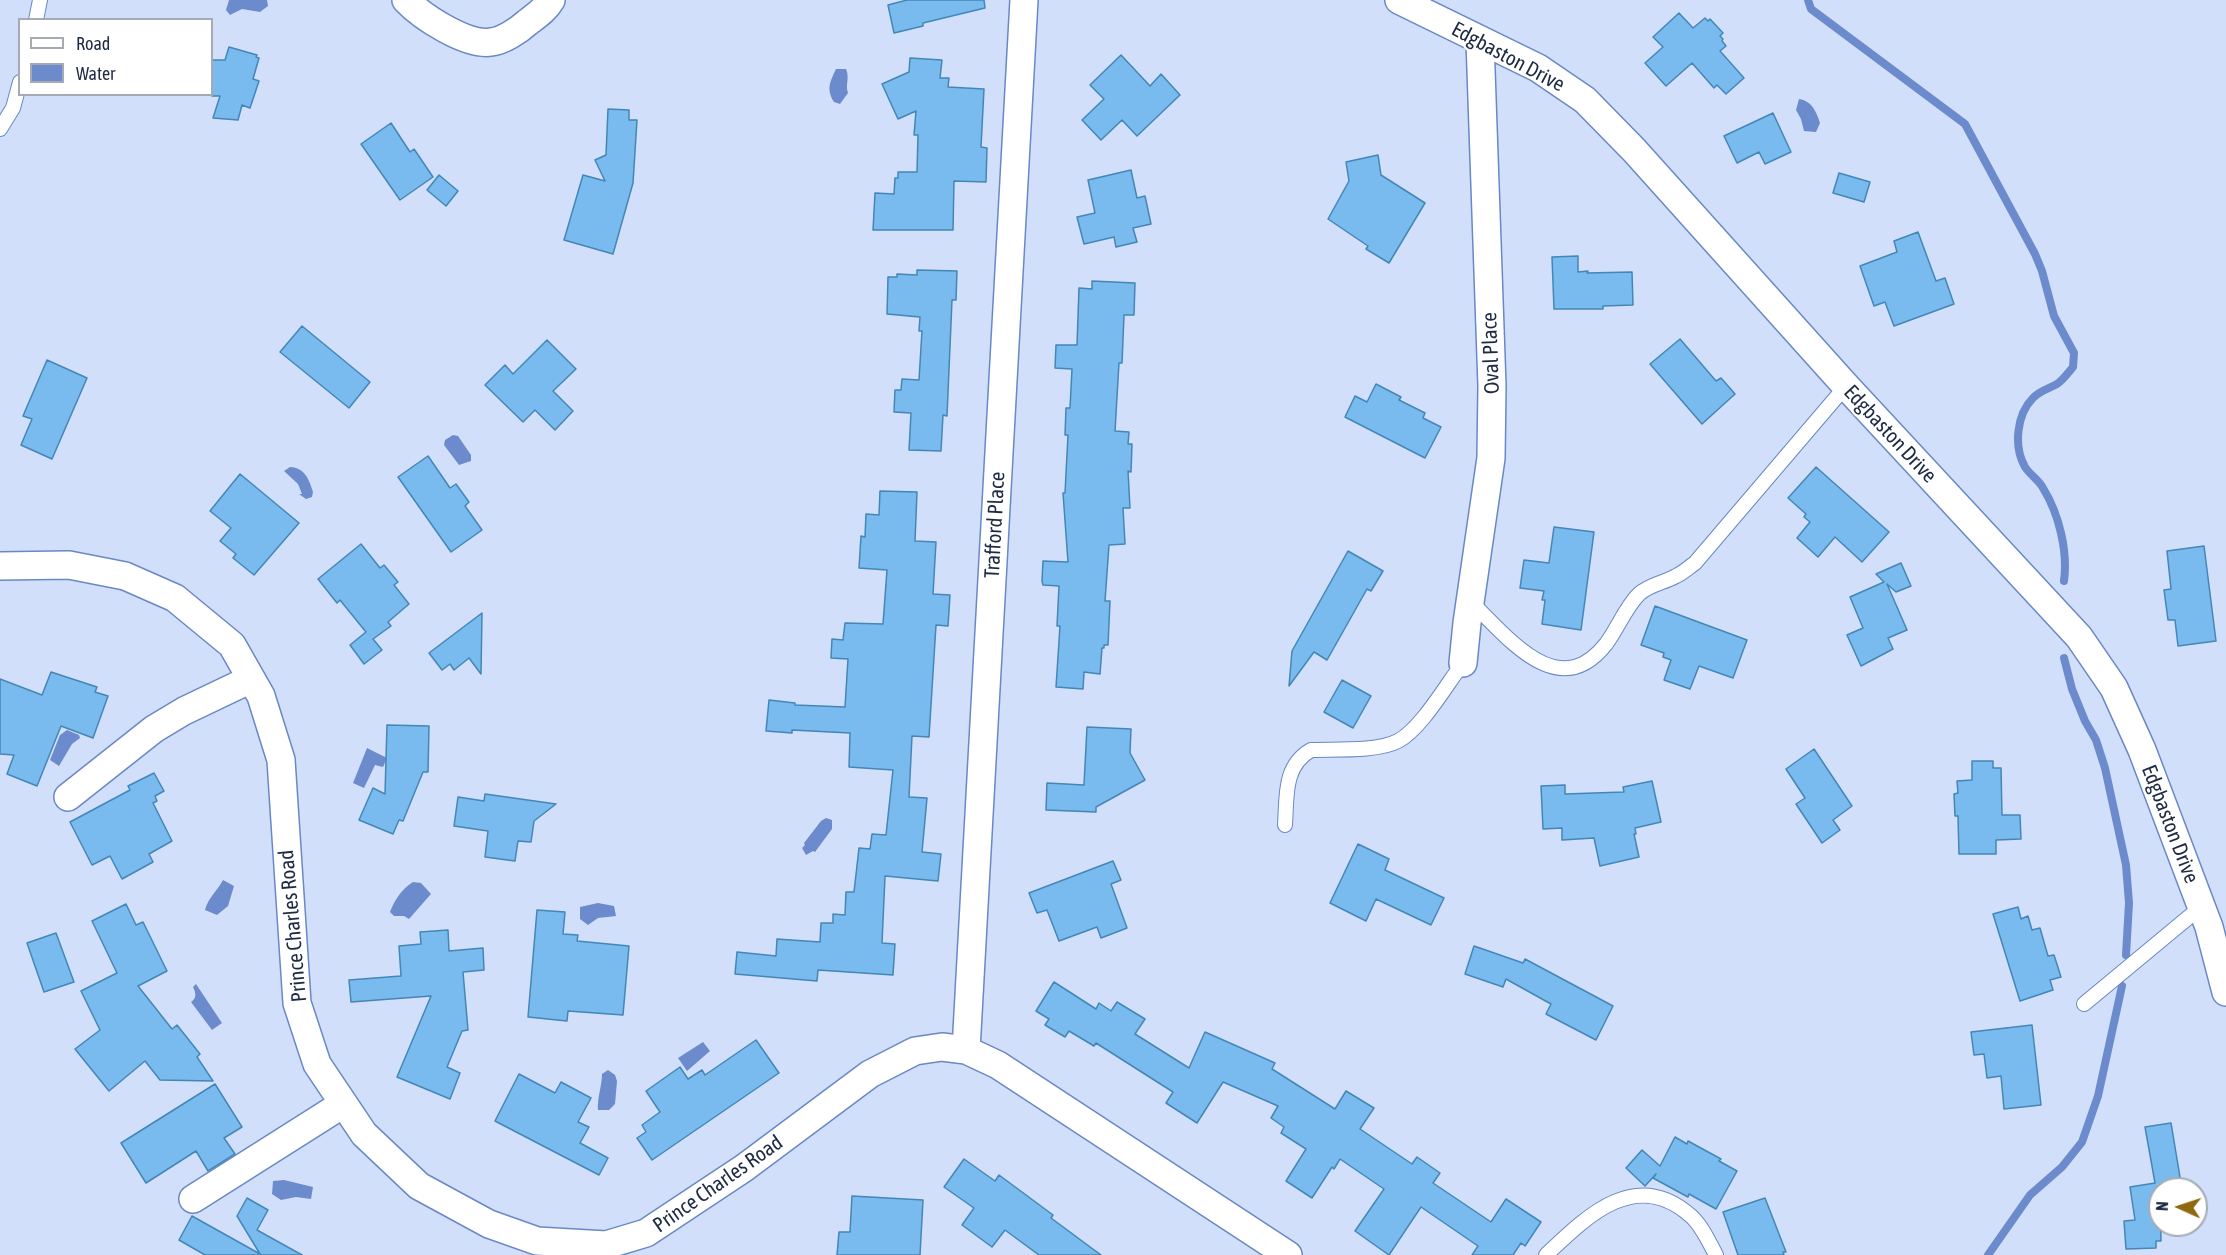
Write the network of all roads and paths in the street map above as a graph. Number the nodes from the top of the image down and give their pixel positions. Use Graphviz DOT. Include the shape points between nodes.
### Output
graph roads {
  1 [pos="40,0"];
  2 [pos="405,0"];
  3 [pos="551,0"];
  4 [pos="1024,0"];
  5 [pos="1399,0"];
  6 [pos="36,18"];
  7 [pos="1480,41"];
  8 [pos="18,89"];
  9 [pos="0,129"];
  10 [pos="1846,387"];
  11 [pos="0,566"];
  12 [pos="1470,601"];
  13 [pos="1463,663"];
  14 [pos="251,679"];
  15 [pos="68,797"];
  16 [pos="1285,825"];
  17 [pos="2201,907"];
  18 [pos="2226,992"];
  19 [pos="2084,1004"];
  20 [pos="966,1050"];
  21 [pos="343,1104"];
  22 [pos="194,1199"];
  23 [pos="1288,1255"];
  24 [pos="1546,1255"];
  25 [pos="1716,1255"];
  1 -- 6 [label="lane"];
  2 -- 3 [label="street" via="458,36 491,42 519,30"];
  4 -- 20 [label="street, Trafford Place"];
  5 -- 7 [label="street, Edgbaston Drive"];
  7 -- 10 [label="street, Edgbaston Drive" via="1538,68 1585,100"];
  7 -- 12 [label="street, Oval Place" via="1492,410 1491,458"];
  8 -- 9 [label="lane" via="13,108"];
  10 -- 12 [label="lane" via="1695,563 1639,595 1607,643 1586,664 1576,668 1552,667 1518,649"];
  10 -- 17 [label="street, Edgbaston Drive" via="2079,637 2114,687"];
  11 -- 14 [label="street, Prince Charles Road" via="69,565 125,576 175,598 232,645"];
  12 -- 13 [label="street, Oval Place"];
  13 -- 16 [label="lane" via="1417,725 1399,741 1374,747 1311,750 1302,755 1293,765 1288,783"];
  14 -- 15 [label="street" via="154,729"];
  14 -- 21 [label="street, Prince Charles Road" via="261,696 281,760 297,1003 317,1064"];
  17 -- 18 [label="street, Edgbaston Drive"];
  17 -- 19 [label="lane"];
  20 -- 21 [label="street, Prince Charles Road" via="942,1047 915,1051 870,1074 744,1168 646,1233 606,1245 537,1241 489,1224 419,1186 364,1134"];
  20 -- 23 [label="street, Prince Charles Road" via="998,1065"];
  21 -- 22 [label="street"];
  24 -- 25 [label="lane" via="1606,1205 1625,1197 1646,1196 1671,1203 1692,1217"];
}
